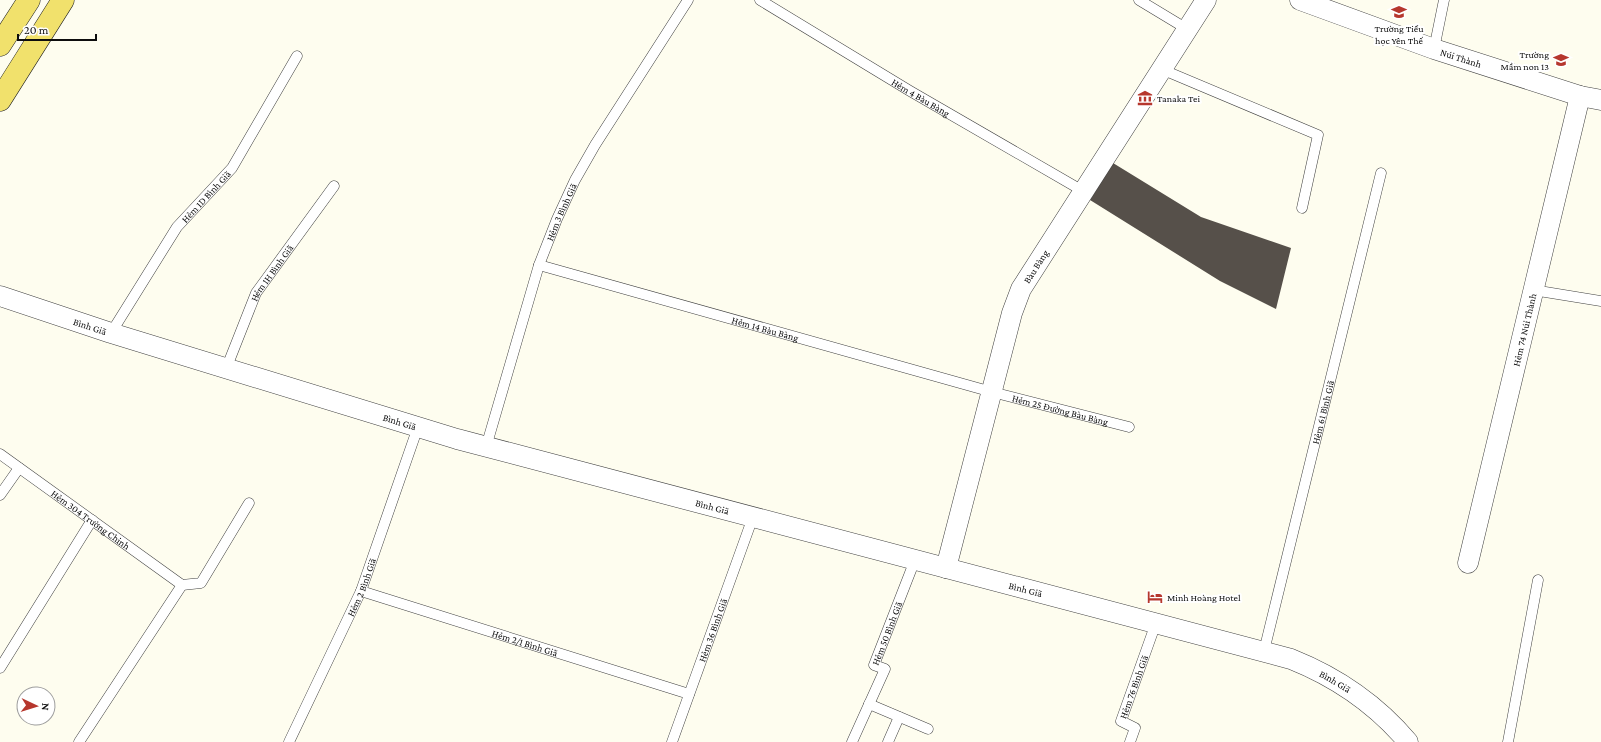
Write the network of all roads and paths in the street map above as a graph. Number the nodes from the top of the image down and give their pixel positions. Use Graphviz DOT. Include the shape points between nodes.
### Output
graph roads {
  1 [pos="29,0"];
  2 [pos="63,0"];
  3 [pos="688,0"];
  4 [pos="760,0"];
  5 [pos="1139,0"];
  6 [pos="1206,0"];
  7 [pos="1300,0"];
  8 [pos="1444,0"];
  9 [pos="1187,29"];
  10 [pos="0,45"];
  11 [pos="1434,49"];
  12 [pos="297,56"];
  13 [pos="1162,69"];
  14 [pos="1580,96"];
  15 [pos="0,100"];
  16 [pos="1601,100"];
  17 [pos="1381,173"];
  18 [pos="334,186"];
  19 [pos="1083,191"];
  20 [pos="1302,208"];
  21 [pos="539,265"];
  22 [pos="1533,290"];
  23 [pos="0,296"];
  24 [pos="1601,301"];
  25 [pos="111,333"];
  26 [pos="226,369"];
  27 [pos="992,392"];
  28 [pos="418,427"];
  29 [pos="1129,428"];
  30 [pos="486,447"];
  31 [pos="0,454"];
  32 [pos="18,468"];
  33 [pos="0,495"];
  34 [pos="249,503"];
  35 [pos="753,517"];
  36 [pos="92,520"];
  37 [pos="915,560"];
  38 [pos="1468,563"];
  39 [pos="946,568"];
  40 [pos="1538,580"];
  41 [pos="182,585"];
  42 [pos="361,591"];
  43 [pos="1156,623"];
  44 [pos="1264,651"];
  45 [pos="0,668"];
  46 [pos="689,694"];
  47 [pos="869,704"];
  48 [pos="899,717"];
  49 [pos="928,729"];
  50 [pos="79,742"];
  51 [pos="290,742"];
  52 [pos="672,742"];
  53 [pos="852,742"];
  54 [pos="888,742"];
  55 [pos="1130,742"];
  56 [pos="1408,742"];
  57 [pos="1508,742"];
  1 -- 10 [label="main road"];
  2 -- 15 [label="main road"];
  3 -- 21 [label="lane, Hẻm 3 Bình Giã" via="578,174"];
  4 -- 19 [label="lane, Hẻm 4 Bàu Bàng" via="910,92"];
  5 -- 9 [label="lane"];
  6 -- 9 [label="street, Bàu Bàng"];
  7 -- 11 [label="street, Núi Thành"];
  8 -- 11 [label="lane"];
  9 -- 13 [label="street, Bàu Bàng"];
  11 -- 14 [label="street, Núi Thành"];
  12 -- 25 [label="lane, Hẻm 1D Bình Giã" via="232,168 177,227"];
  13 -- 19 [label="street, Bàu Bàng"];
  13 -- 20 [label="lane" via="1318,135"];
  14 -- 16 [label="street, Núi Thành"];
  14 -- 22 [label="street, Hẻm 74 Núi Thành"];
  17 -- 44 [label="lane, Hẻm 61 Bình Giã"];
  18 -- 26 [label="lane, Hẻm 1H Bình Giã" via="256,293"];
  19 -- 27 [label="street, Bàu Bàng" via="1021,289 1012,313"];
  21 -- 27 [label="lane, Hẻm 14 Bàu Bàng"];
  21 -- 30 [label="lane, Hẻm 3 Bình Giã"];
  22 -- 24 [label="lane"];
  22 -- 38 [label="street, Hẻm 74 Núi Thành"];
  23 -- 25 [label="street, Bình Giã"];
  25 -- 26 [label="street, Bình Giã"];
  26 -- 28 [label="street, Bình Giã"];
  27 -- 29 [label="lane, Hẻm 25 Đường Bàu Bàng"];
  27 -- 39 [label="street, Bàu Bàng"];
  28 -- 30 [label="street, Bình Giã"];
  28 -- 42 [label="lane, Hẻm 2 Bình Giã"];
  30 -- 35 [label="street, Bình Giã"];
  31 -- 32 [label="lane, Hẻm 304 Trường Chinh"];
  32 -- 33 [label="lane"];
  32 -- 36 [label="lane, Hẻm 304 Trường Chinh"];
  34 -- 41 [label="lane" via="201,583"];
  35 -- 37 [label="street, Bình Giã"];
  35 -- 46 [label="lane, Hẻm 36 Bình Giã"];
  36 -- 41 [label="lane, Hẻm 304 Trường Chinh"];
  36 -- 45 [label="lane"];
  37 -- 39 [label="street, Bình Giã"];
  37 -- 47 [label="lane, Hẻm 50 Bình Giã" via="874,665 885,670"];
  39 -- 43 [label="street, Bình Giã"];
  40 -- 57 [label="lane"];
  41 -- 50 [label="lane"];
  42 -- 46 [label="lane, Hẻm 2/1 Bình Giã"];
  42 -- 51 [label="lane, Hẻm 2 Bình Giã"];
  43 -- 44 [label="street, Bình Giã"];
  43 -- 55 [label="lane, Hẻm 76 Bình Giã" via="1121,721 1135,728"];
  44 -- 56 [label="street, Bình Giã" via="1318,670 1341,683 1383,717"];
  46 -- 52 [label="lane, Hẻm 36 Bình Giã"];
  47 -- 48 [label="lane"];
  47 -- 53 [label="lane, Hẻm 50 Bình Giã"];
  48 -- 49 [label="lane"];
  48 -- 54 [label="lane"];
}
